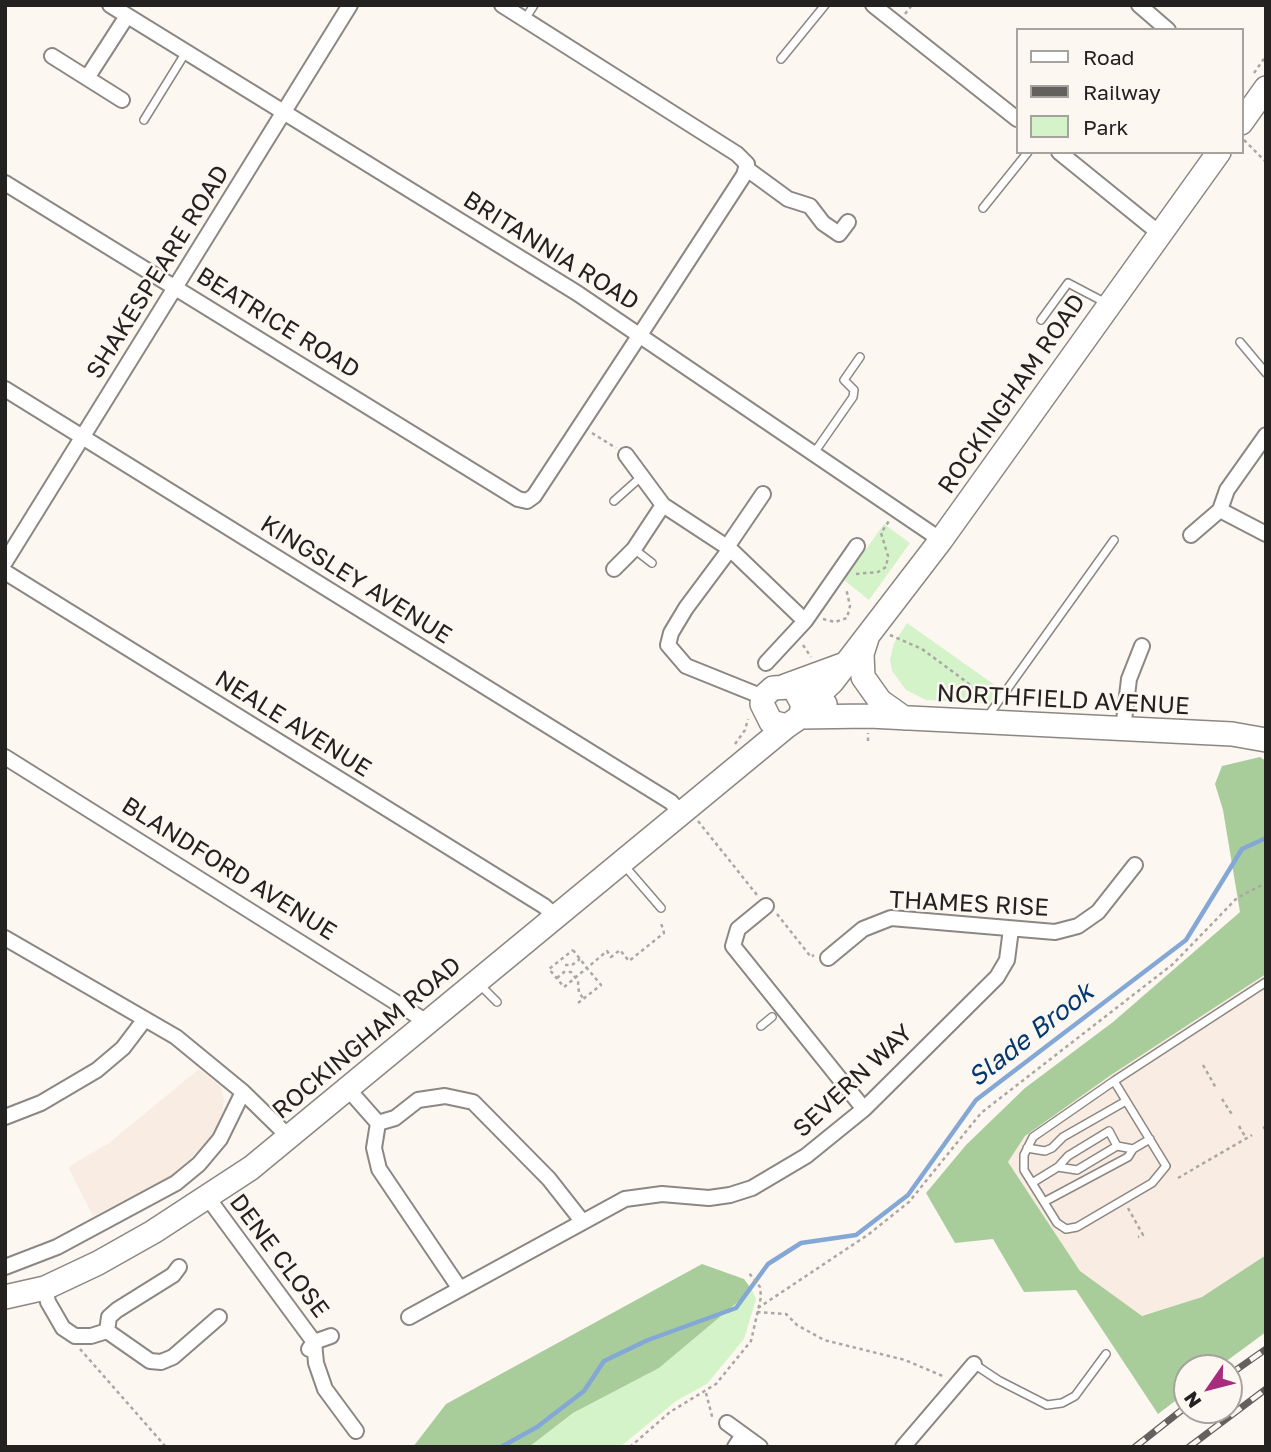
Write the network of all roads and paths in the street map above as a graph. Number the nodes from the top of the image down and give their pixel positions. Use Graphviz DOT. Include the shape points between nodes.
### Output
graph roads {
  1 [pos="110,5"];
  2 [pos="350,5"];
  3 [pos="502,5"];
  4 [pos="534,5"];
  5 [pos="825,5"];
  6 [pos="873,5"];
  7 [pos="1139,5"];
  8 [pos="127,16"];
  9 [pos="524,19"];
  10 [pos="1166,28"];
  11 [pos="186,52"];
  12 [pos="52,55"];
  13 [pos="1266,56"];
  14 [pos="781,59"];
  15 [pos="87,78"];
  16 [pos="1251,98"];
  17 [pos="122,100"];
  18 [pos="283,113"];
  19 [pos="1016,118"];
  20 [pos="144,120"];
  21 [pos="1243,140"];
  22 [pos="1026,154"];
  23 [pos="1061,154"];
  24 [pos="1218,154"];
  25 [pos="1266,162"];
  26 [pos="747,167"];
  27 [pos="5,183"];
  28 [pos="983,208"];
  29 [pos="840,233"];
  30 [pos="1159,233"];
  31 [pos="176,286"];
  32 [pos="1108,304"];
  33 [pos="1041,320"];
  34 [pos="640,334"];
  35 [pos="1240,342"];
  36 [pos="860,357"];
  37 [pos="1266,373"];
  38 [pos="5,389"];
  39 [pos="580,425"];
  40 [pos="1266,435"];
  41 [pos="83,437"];
  42 [pos="814,453"];
  43 [pos="626,455"];
  44 [pos="642,476"];
  45 [pos="763,494"];
  46 [pos="614,501"];
  47 [pos="663,505"];
  48 [pos="897,510"];
  49 [pos="1220,510"];
  50 [pos="1266,534"];
  51 [pos="1191,535"];
  52 [pos="940,540"];
  53 [pos="1114,540"];
  54 [pos="857,546"];
  55 [pos="729,548"];
  56 [pos="634,549"];
  57 [pos="5,562"];
  58 [pos="652,563"];
  59 [pos="614,569"];
  60 [pos="5,572"];
  61 [pos="850,575"];
  62 [pos="845,582"];
  63 [pos="808,617"];
  64 [pos="880,634"];
  65 [pos="794,635"];
  66 [pos="1142,646"];
  67 [pos="766,663"];
  68 [pos="845,663"];
  69 [pos="814,664"];
  70 [pos="976,698"];
  71 [pos="763,703"];
  72 [pos="797,705"];
  73 [pos="905,719"];
  74 [pos="984,722"];
  75 [pos="1123,729"];
  76 [pos="1262,738"];
  77 [pos="5,757"];
  78 [pos="732,769"];
  79 [pos="680,813"];
  80 [pos="622,862"];
  81 [pos="1135,865"];
  82 [pos="1266,883"];
  83 [pos="766,906"];
  84 [pos="661,908"];
  85 [pos="555,916"];
  86 [pos="661,922"];
  87 [pos="1011,929"];
  88 [pos="5,938"];
  89 [pos="601,956"];
  90 [pos="828,958"];
  91 [pos="580,959"];
  92 [pos="561,960"];
  93 [pos="604,961"];
  94 [pos="565,965"];
  95 [pos="572,965"];
  96 [pos="587,968"];
  97 [pos="564,972"];
  98 [pos="571,972"];
  99 [pos="575,977"];
  100 [pos="557,978"];
  101 [pos="476,980"];
  102 [pos="1266,982"];
  103 [pos="584,999"];
  104 [pos="497,1002"];
  105 [pos="578,1003"];
  106 [pos="772,1017"];
  107 [pos="145,1019"];
  108 [pos="427,1022"];
  109 [pos="761,1026"];
  110 [pos="1203,1065"];
  111 [pos="1114,1081"];
  112 [pos="1216,1088"];
  113 [pos="348,1089"];
  114 [pos="243,1092"];
  115 [pos="1222,1099"];
  116 [pos="1126,1101"];
  117 [pos="864,1109"];
  118 [pos="1233,1116"];
  119 [pos="5,1117"];
  120 [pos="378,1123"];
  121 [pos="1239,1126"];
  122 [pos="1252,1135"];
  123 [pos="290,1138"];
  124 [pos="1246,1138"];
  125 [pos="1150,1139"];
  126 [pos="1118,1146"];
  127 [pos="1027,1148"];
  128 [pos="1133,1149"];
  129 [pos="1058,1167"];
  130 [pos="1178,1178"];
  131 [pos="1032,1182"];
  132 [pos="208,1198"];
  133 [pos="1044,1202"];
  134 [pos="1138,1202"];
  135 [pos="582,1221"];
  136 [pos="1138,1237"];
  137 [pos="5,1267"];
  138 [pos="179,1267"];
  139 [pos="749,1273"];
  140 [pos="45,1288"];
  141 [pos="460,1289"];
  142 [pos="5,1297"];
  143 [pos="757,1310"];
  144 [pos="219,1317"];
  145 [pos="409,1317"];
  146 [pos="107,1331"];
  147 [pos="75,1336"];
  148 [pos="331,1336"];
  149 [pos="310,1348"];
  150 [pos="1106,1354"];
  151 [pos="970,1368"];
  152 [pos="706,1392"];
  153 [pos="727,1423"];
  154 [pos="356,1431"];
  155 [pos="739,1441"];
  156 [pos="166,1447"];
  157 [pos="630,1447"];
  158 [pos="760,1447"];
  159 [pos="902,1447"];
  1 -- 8 [label="street, BRITANNIA ROAD"];
  2 -- 18 [label="street, SHAKESPEARE ROAD"];
  3 -- 9 [label="street"];
  4 -- 9 [label="lane"];
  5 -- 14 [label="lane"];
  6 -- 19 [label="street"];
  7 -- 10 [label="street"];
  8 -- 11 [label="street, BRITANNIA ROAD"];
  8 -- 15 [label="street"];
  9 -- 26 [label="street" via="737,154"];
  11 -- 18 [label="street, BRITANNIA ROAD"];
  11 -- 20 [label="lane"];
  12 -- 15 [label="street"];
  13 -- 16 [label="path"];
  15 -- 17 [label="street"];
  18 -- 31 [label="street, SHAKESPEARE ROAD"];
  18 -- 34 [label="street, BRITANNIA ROAD"];
  21 -- 25 [label="path"];
  22 -- 28 [label="lane"];
  23 -- 30 [label="street"];
  24 -- 30 [label="main road, ROCKINGHAM ROAD"];
  26 -- 29 [label="street" via="788,200 810,206 823,223"];
  26 -- 34 [label="street"];
  27 -- 31 [label="street, BEATRICE ROAD"];
  30 -- 32 [label="main road, ROCKINGHAM ROAD"];
  31 -- 39 [label="street, BEATRICE ROAD" via="519,499 527,501 534,496"];
  31 -- 41 [label="street, SHAKESPEARE ROAD"];
  32 -- 33 [label="lane" via="1068,283"];
  32 -- 52 [label="main road, ROCKINGHAM ROAD"];
  34 -- 39 [label="street"];
  34 -- 42 [label="street, BRITANNIA ROAD"];
  35 -- 37 [label="lane"];
  36 -- 42 [label="lane" via="844,380 854,390 853,397"];
  38 -- 41 [label="street, KINGSLEY AVENUE"];
  39 -- 43 [label="path"];
  40 -- 49 [label="street" via="1227,490"];
  41 -- 57 [label="street, SHAKESPEARE ROAD"];
  41 -- 79 [label="street, KINGSLEY AVENUE" via="671,802"];
  42 -- 48 [label="street, BRITANNIA ROAD"];
  43 -- 44 [label="street"];
  44 -- 46 [label="lane"];
  44 -- 47 [label="street"];
  45 -- 55 [label="street"];
  47 -- 55 [label="street"];
  47 -- 56 [label="street"];
  48 -- 52 [label="street, BRITANNIA ROAD"];
  48 -- 61 [label="path" via="881,533 888,556 886,567"];
  49 -- 50 [label="street"];
  49 -- 51 [label="street"];
  52 -- 64 [label="main road, ROCKINGHAM ROAD"];
  53 -- 74 [label="lane"];
  54 -- 63 [label="street"];
  55 -- 63 [label="street"];
  55 -- 71 [label="street" via="686,608 668,645 686,666"];
  56 -- 58 [label="lane"];
  56 -- 59 [label="street"];
  60 -- 85 [label="street, NEALE AVENUE"];
  62 -- 63 [label="path" via="850,606 847,618 828,622"];
  63 -- 65 [label="street"];
  64 -- 68 [label="main road, ROCKINGHAM ROAD"];
  64 -- 70 [label="path" via="935,658 972,687"];
  64 -- 73 [label="main road" via="862,654 863,677 880,701"];
  65 -- 67 [label="street"];
  65 -- 69 [label="path"];
  66 -- 75 [label="street" via="1129,679"];
  68 -- 72 [label="main road, ROCKINGHAM ROAD"];
  68 -- 72 [label="main road, ROCKINGHAM ROAD"];
  71 -- 72 [label="main road" via="773,688"];
  71 -- 72 [label="main road" via="771,722"];
  71 -- 78 [label="main road, ROCKINGHAM ROAD" via="756,736"];
  72 -- 73 [label="main road, NORTHFIELD AVENUE"];
  72 -- 78 [label="main road, ROCKINGHAM ROAD"];
  73 -- 74 [label="main road, NORTHFIELD AVENUE"];
  74 -- 75 [label="main road, NORTHFIELD AVENUE"];
  75 -- 76 [label="main road, NORTHFIELD AVENUE"];
  77 -- 108 [label="street, BLANDFORD AVENUE"];
  78 -- 79 [label="main road, ROCKINGHAM ROAD"];
  79 -- 80 [label="main road, ROCKINGHAM ROAD"];
  80 -- 84 [label="lane"];
  80 -- 85 [label="main road, ROCKINGHAM ROAD"];
  81 -- 87 [label="street, THAMES RISE" via="1098,912 1078,926 1055,932"];
  82 -- 143 [label="path" via="1237,898 1173,964 981,1113 909,1202"];
  83 -- 117 [label="street" via="738,929 733,946"];
  85 -- 101 [label="main road, ROCKINGHAM ROAD"];
  86 -- 89 [label="path" via="664,933 629,961 620,950 611,957 607,951"];
  87 -- 90 [label="street, THAMES RISE" via="891,918 863,929"];
  87 -- 117 [label="street, SEVERN WAY" via="1004,969"];
  88 -- 107 [label="street"];
  89 -- 93 [label="path"];
  89 -- 96 [label="path"];
  91 -- 92 [label="path" via="573,950"];
  91 -- 95 [label="path"];
  91 -- 96 [label="path"];
  92 -- 94 [label="path"];
  92 -- 100 [label="path" via="550,969"];
  94 -- 95 [label="path"];
  94 -- 97 [label="path"];
  95 -- 98 [label="path"];
  96 -- 99 [label="path"];
  96 -- 103 [label="path" via="601,985"];
  97 -- 98 [label="path"];
  97 -- 100 [label="path"];
  98 -- 99 [label="path"];
  99 -- 100 [label="path" via="564,987"];
  99 -- 103 [label="path"];
  101 -- 104 [label="lane"];
  101 -- 108 [label="main road, ROCKINGHAM ROAD"];
  102 -- 111 [label="lane"];
  103 -- 105 [label="path"];
  106 -- 109 [label="lane"];
  107 -- 114 [label="street" via="203,1056"];
  107 -- 119 [label="street" via="97,1070 50,1099"];
  108 -- 113 [label="main road, ROCKINGHAM ROAD"];
  110 -- 112 [label="path"];
  111 -- 116 [label="lane"];
  111 -- 127 [label="lane" via="1033,1137"];
  113 -- 120 [label="street"];
  113 -- 123 [label="main road, ROCKINGHAM ROAD"];
  114 -- 123 [label="street"];
  114 -- 137 [label="street, ROCKINGHAM ROAD" via="220,1139 176,1183 57,1247"];
  115 -- 118 [label="path"];
  116 -- 125 [label="lane"];
  116 -- 127 [label="lane" via="1052,1148"];
  117 -- 135 [label="street, SEVERN WAY" via="806,1156 752,1188 709,1198 634,1197"];
  120 -- 135 [label="street" via="395,1118 418,1101 445,1096 472,1102 549,1179"];
  120 -- 141 [label="street" via="374,1148 379,1169"];
  121 -- 124 [label="path"];
  122 -- 124 [label="path"];
  123 -- 132 [label="main road, ROCKINGHAM ROAD"];
  124 -- 130 [label="path"];
  125 -- 128 [label="lane"];
  125 -- 133 [label="lane" via="1166,1166 1152,1183 1066,1229"];
  126 -- 128 [label="lane"];
  126 -- 129 [label="lane" via="1077,1170"];
  126 -- 129 [label="lane" via="1109,1131"];
  127 -- 131 [label="lane" via="1024,1170"];
  128 -- 133 [label="lane" via="1096,1177"];
  129 -- 131 [label="lane"];
  131 -- 133 [label="lane"];
  132 -- 140 [label="main road, ROCKINGHAM ROAD"];
  132 -- 149 [label="street, DENE CLOSE"];
  134 -- 136 [label="path" via="1128,1208 1143,1235"];
  135 -- 141 [label="street, SEVERN WAY"];
  138 -- 146 [label="street" via="109,1317"];
  139 -- 143 [label="path" via="760,1287"];
  140 -- 142 [label="main road, ROCKINGHAM ROAD"];
  140 -- 147 [label="street" via="56,1320"];
  141 -- 145 [label="street, SEVERN WAY"];
  143 -- 151 [label="path" via="786,1314 824,1339 905,1360 942,1377"];
  143 -- 152 [label="path" via="751,1340"];
  144 -- 146 [label="street" via="161,1362 150,1361"];
  146 -- 147 [label="street"];
  147 -- 156 [label="path" via="82,1352"];
  148 -- 149 [label="street"];
  149 -- 154 [label="street" via="325,1389"];
  150 -- 151 [label="lane" via="1075,1395 1047,1405"];
  151 -- 159 [label="street"];
  152 -- 153 [label="path" via="715,1423 723,1429"];
  152 -- 157 [label="path" via="670,1412"];
  153 -- 155 [label="street"];
  155 -- 158 [label="street"];
}
